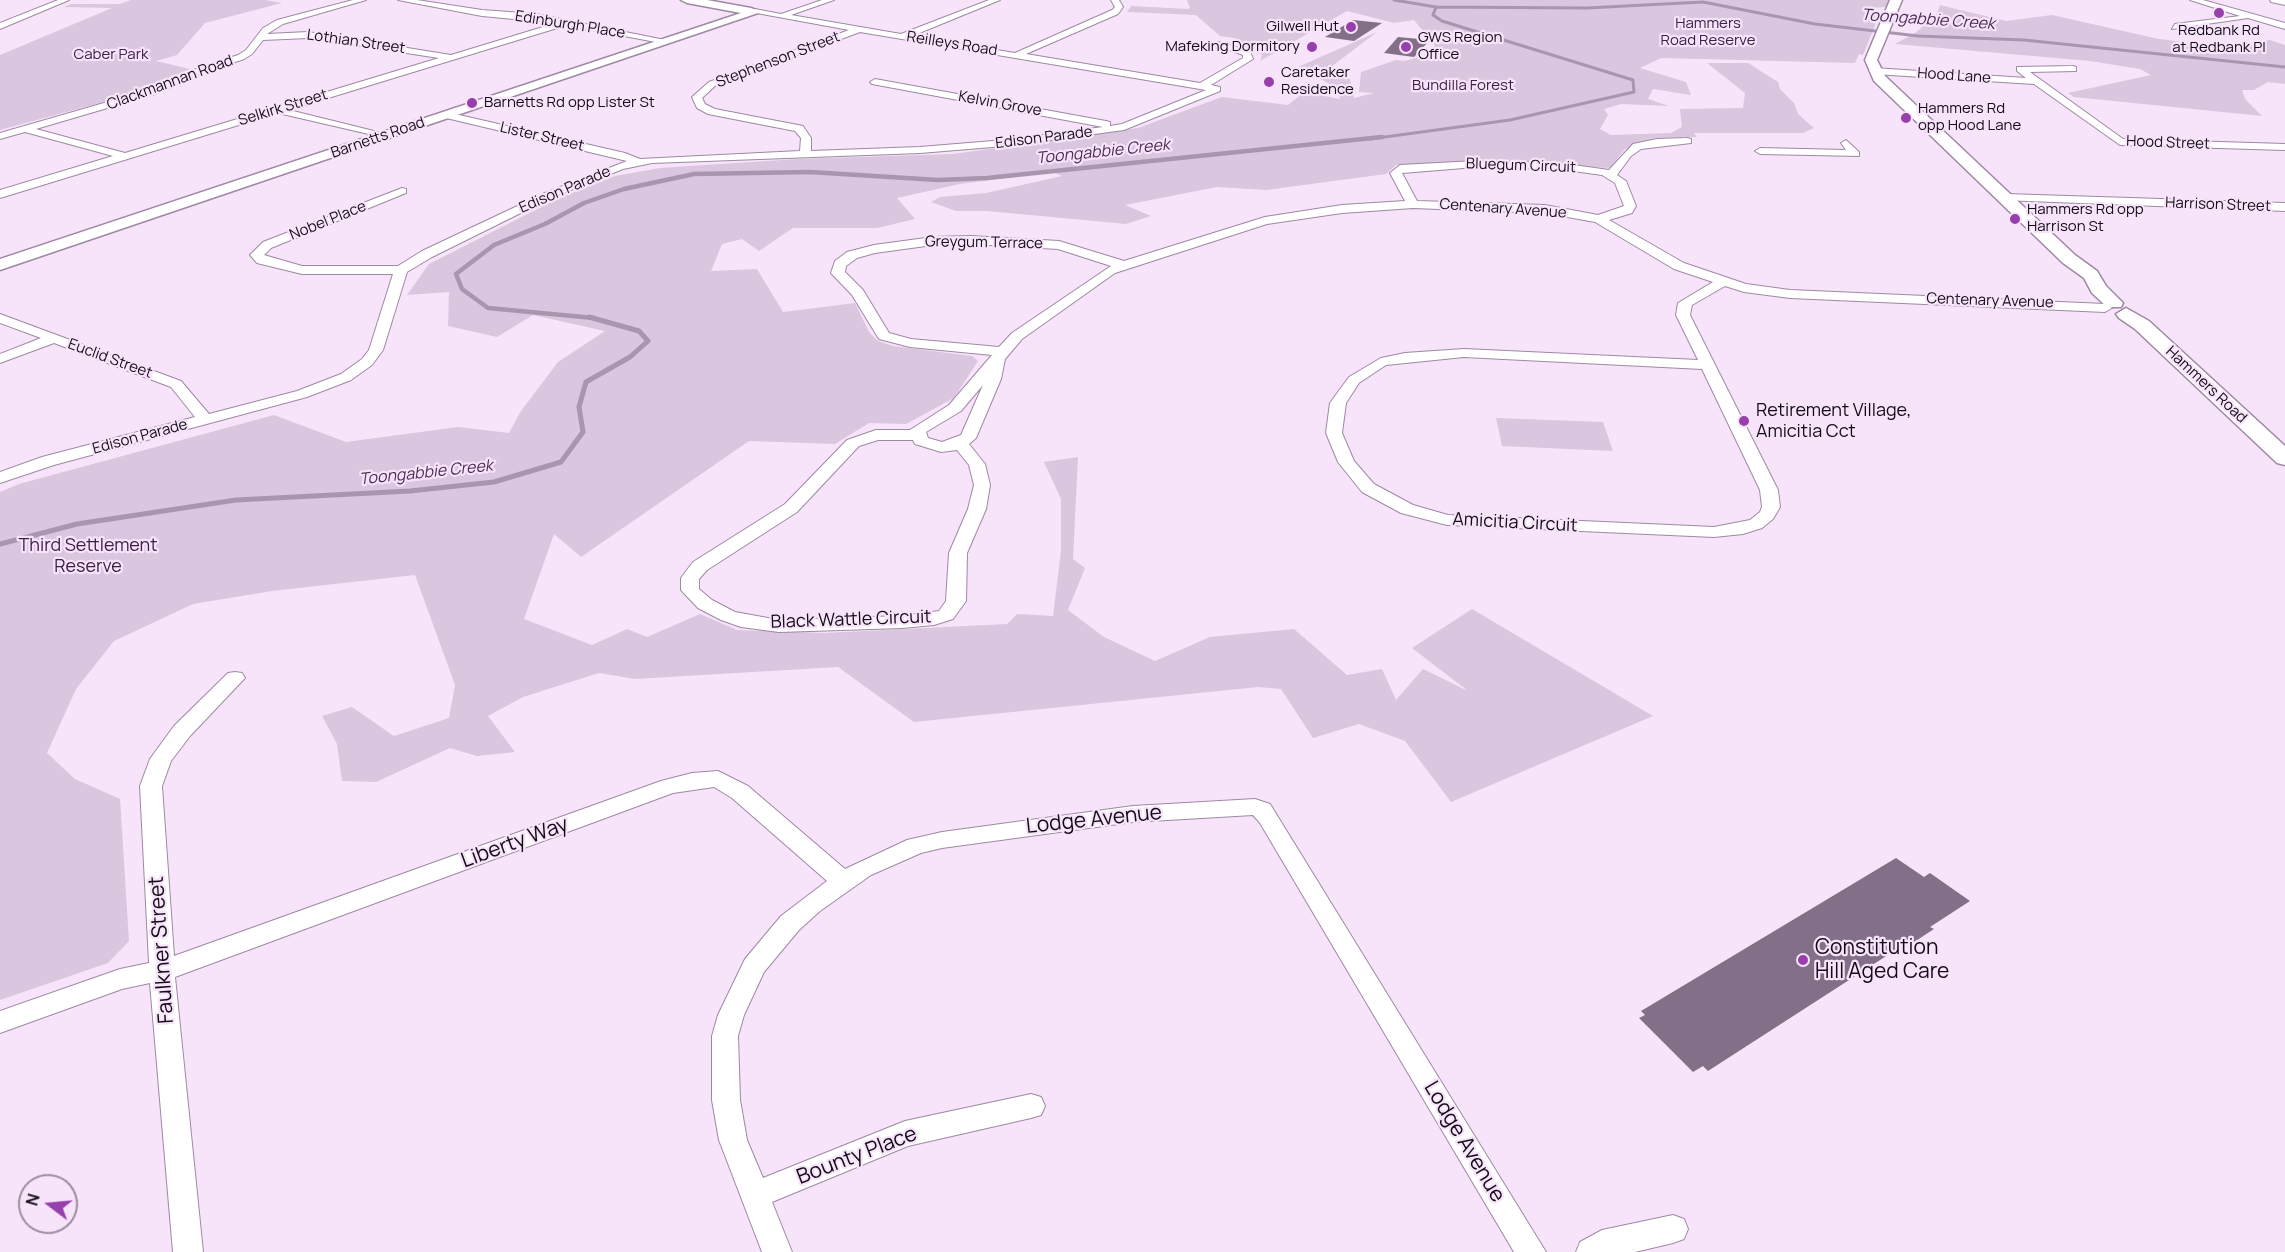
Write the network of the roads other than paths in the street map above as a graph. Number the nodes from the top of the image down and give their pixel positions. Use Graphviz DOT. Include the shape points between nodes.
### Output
graph roads {
  1 [pos="65,0"];
  2 [pos="362,0"];
  3 [pos="402,0"];
  4 [pos="687,0"];
  5 [pos="830,0"];
  6 [pos="996,0"];
  7 [pos="1115,0"];
  8 [pos="1896,0"];
  9 [pos="2194,0"];
  10 [pos="2274,0"];
  11 [pos="2285,3"];
  12 [pos="755,12"];
  13 [pos="782,16"];
  14 [pos="2249,18"];
  15 [pos="566,23"];
  16 [pos="0,26"];
  17 [pos="2285,26"];
  18 [pos="2175,27"];
  19 [pos="859,29"];
  20 [pos="902,36"];
  21 [pos="261,37"];
  22 [pos="666,41"];
  23 [pos="1221,44"];
  24 [pos="1017,55"];
  25 [pos="450,58"];
  26 [pos="2073,69"];
  27 [pos="1874,71"];
  28 [pos="2034,81"];
  29 [pos="875,82"];
  30 [pos="1202,86"];
  31 [pos="1217,88"];
  32 [pos="277,110"];
  33 [pos="446,115"];
  34 [pos="1124,127"];
  35 [pos="24,129"];
  36 [pos="0,136"];
  37 [pos="382,136"];
  38 [pos="1687,141"];
  39 [pos="1846,144"];
  40 [pos="2285,147"];
  41 [pos="1760,151"];
  42 [pos="805,153"];
  43 [pos="124,156"];
  44 [pos="638,162"];
  45 [pos="1612,174"];
  46 [pos="402,191"];
  47 [pos="0,194"];
  48 [pos="2006,198"];
  49 [pos="1413,204"];
  50 [pos="2285,207"];
  51 [pos="1599,219"];
  52 [pos="257,253"];
  53 [pos="243,254"];
  54 [pos="0,265"];
  55 [pos="1122,265"];
  56 [pos="402,270"];
  57 [pos="1722,282"];
  58 [pos="2115,308"];
  59 [pos="0,318"];
  60 [pos="55,338"];
  61 [pos="1000,356"];
  62 [pos="0,359"];
  63 [pos="1708,365"];
  64 [pos="206,420"];
  65 [pos="917,435"];
  66 [pos="960,443"];
  67 [pos="2285,458"];
  68 [pos="0,478"];
  69 [pos="235,678"];
  70 [pos="843,881"];
  71 [pos="162,971"];
  72 [pos="0,1022"];
  73 [pos="1031,1106"];
  74 [pos="754,1196"];
  75 [pos="1673,1228"];
  76 [pos="188,1252"];
  77 [pos="777,1252"];
  78 [pos="1531,1252"];
  79 [pos="1591,1252"];
  1 -- 16 [label="street"];
  2 -- 21 [label="street, Clackmannan Road" via="284,21 270,27"];
  3 -- 15 [label="street, Edinburgh Place"];
  4 -- 12 [label="street, Reilleys Road"];
  5 -- 13 [label="street"];
  6 -- 20 [label="street"];
  7 -- 24 [label="street" via="1119,7 1115,12"];
  8 -- 27 [label="street" via="1871,60"];
  9 -- 14 [label="street"];
  10 -- 11 [label="street"];
  12 -- 13 [label="street, Reilleys Road"];
  12 -- 22 [label="street, Barnetts Road"];
  13 -- 19 [label="street, Reilleys Road"];
  14 -- 17 [label="street"];
  14 -- 18 [label="street"];
  15 -- 22 [label="street, Edinburgh Place"];
  15 -- 25 [label="street, Selkirk Street"];
  19 -- 20 [label="street, Reilleys Road"];
  19 -- 42 [label="street, Stephenson Street" via="712,84 697,98 701,106 712,112 799,128 806,138"];
  20 -- 24 [label="street, Reilleys Road"];
  21 -- 25 [label="street, Lothian Street" via="308,35"];
  21 -- 35 [label="street, Clackmannan Road" via="241,57 152,93"];
  22 -- 33 [label="street, Barnetts Road"];
  23 -- 30 [label="street" via="1247,53 1248,59"];
  24 -- 30 [label="street, Reilleys Road"];
  25 -- 32 [label="street, Selkirk Street"];
  26 -- 28 [label="street" via="2020,69"];
  27 -- 28 [label="street, Hood Lane"];
  27 -- 48 [label="street, Hammers Road"];
  28 -- 40 [label="street, Hood Street" via="2120,142"];
  29 -- 34 [label="street, Kelvin Grove"];
  30 -- 31 [label="street, Reilleys Road"];
  31 -- 34 [label="street, Edison Parade"];
  32 -- 37 [label="street"];
  32 -- 43 [label="street, Selkirk Street"];
  33 -- 37 [label="street, Barnetts Road"];
  33 -- 44 [label="street, Lister Street"];
  34 -- 42 [label="street, Edison Parade" via="994,144"];
  35 -- 36 [label="street, Clackmannan Road"];
  35 -- 43 [label="street"];
  37 -- 54 [label="street, Barnetts Road"];
  38 -- 45 [label="street" via="1637,146"];
  39 -- 41 [label="street" via="1859,158"];
  42 -- 44 [label="street, Edison Parade"];
  43 -- 47 [label="street, Selkirk Street"];
  44 -- 56 [label="street, Edison Parade" via="549,195"];
  45 -- 49 [label="street, Bluegum Circuit" via="1517,164 1400,168 1396,173"];
  45 -- 51 [label="street" via="1620,181 1630,206"];
  46 -- 52 [label="street, Nobel Place" via="267,245"];
  48 -- 50 [label="street, Harrison Street"];
  48 -- 58 [label="street, Hammers Road" via="2091,275"];
  49 -- 51 [label="street, Centenary Avenue" via="1545,208"];
  49 -- 55 [label="street, Centenary Avenue" via="1342,209 1265,221"];
  51 -- 57 [label="street, Centenary Avenue" via="1679,266"];
  52 -- 53 [label="street, Nobel Place"];
  52 -- 56 [label="street, Nobel Place" via="262,260 302,270"];
  55 -- 61 [label="street, Centenary Avenue" via="1036,321"];
  55 -- 61 [label="street, Greygum Terrace" via="1059,245 971,240 874,249 852,255 840,264 838,273 858,293 884,336"];
  56 -- 64 [label="street, Edison Parade" via="376,350 361,367 315,390"];
  57 -- 58 [label="street, Centenary Avenue" via="1790,294"];
  57 -- 63 [label="street, Amicitia Circuit" via="1690,300 1683,309"];
  58 -- 67 [label="street, Hammers Road" via="2142,325"];
  59 -- 60 [label="street, Euclid Street"];
  60 -- 62 [label="street"];
  60 -- 64 [label="street, Euclid Street" via="176,384"];
  61 -- 65 [label="street, Centenary Avenue" via="955,408 921,427"];
  61 -- 66 [label="street, Centenary Avenue" via="971,433"];
  63 -- 63 [label="street, Amicitia Circuit" via="1772,496 1767,515 1755,524 1730,531 1484,523 1434,517 1407,509 1368,488 1346,462 1334,433 1338,403 1354,381 1381,362 1405,357 1464,353"];
  64 -- 68 [label="street, Edison Parade" via="48,461"];
  65 -- 66 [label="street" via="921,441 941,447"];
  65 -- 66 [label="street, Black Wattle Circuit" via="876,435 853,443 791,508 700,566 690,578 690,590 705,604 728,616 779,626 902,622 946,615 956,601 958,554 977,509 982,484 977,464"];
  69 -- 71 [label="street, Faulkner Street" via="182,731 161,759 151,786"];
  70 -- 71 [label="street, Liberty Way" via="740,792 708,778 669,786"];
  70 -- 74 [label="street, Lodge Avenue" via="811,904 754,966 725,1036 725,1088 733,1140"];
  70 -- 78 [label="street, Lodge Avenue" via="915,846 973,834 1133,814 1230,807 1262,810"];
  71 -- 72 [label="street, Liberty Way" via="120,979"];
  71 -- 76 [label="street, Faulkner Street"];
  73 -- 74 [label="street, Bounty Place" via="905,1134"];
  74 -- 77 [label="street, Lodge Avenue"];
  75 -- 79 [label="street" via="1602,1245"];
}
